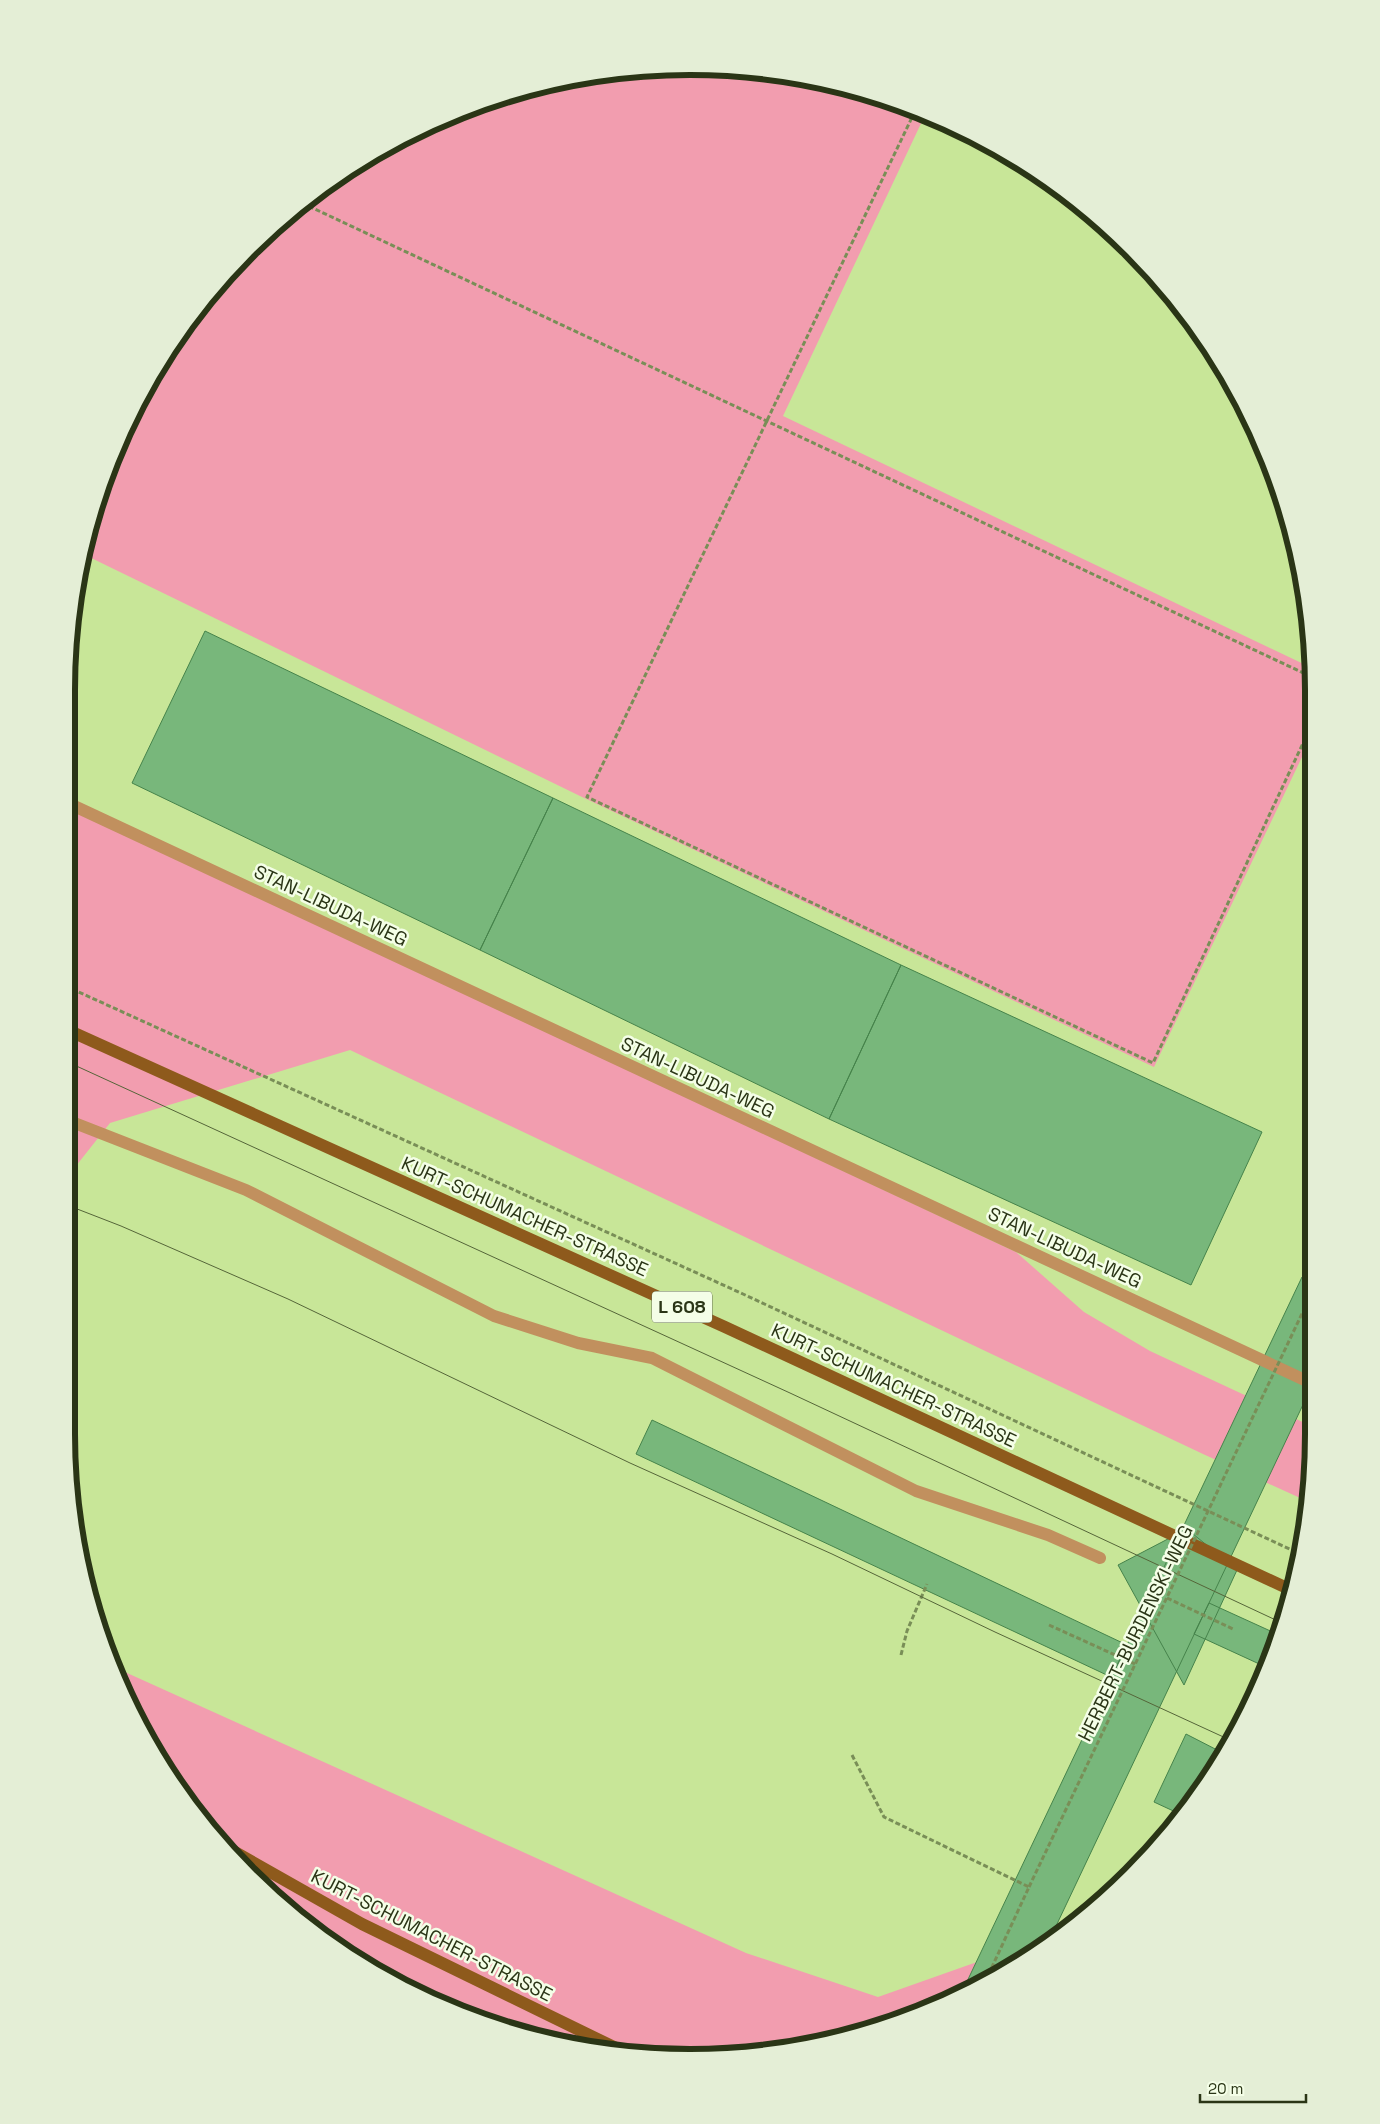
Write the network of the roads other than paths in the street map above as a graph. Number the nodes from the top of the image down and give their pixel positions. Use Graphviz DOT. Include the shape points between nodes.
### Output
graph roads {
  1 [pos="75,805"];
  2 [pos="75,1033"];
  3 [pos="75,1123"];
  4 [pos="1305,1380"];
  5 [pos="1100,1558"];
  6 [pos="1285,1589"];
  7 [pos="245,1858"];
  8 [pos="606,2043"];
  1 -- 4 [label="street, STAN-LIBUDA-WEG"];
  2 -- 6 [label="main road, KURT-SCHUMACHER-STRASSE / L 608" via="716,1322"];
  3 -- 5 [label="street" via="246,1190 494,1316 578,1343 652,1358 916,1491 1048,1535"];
  7 -- 8 [label="main road, KURT-SCHUMACHER-STRASSE" via="362,1924"];
}
